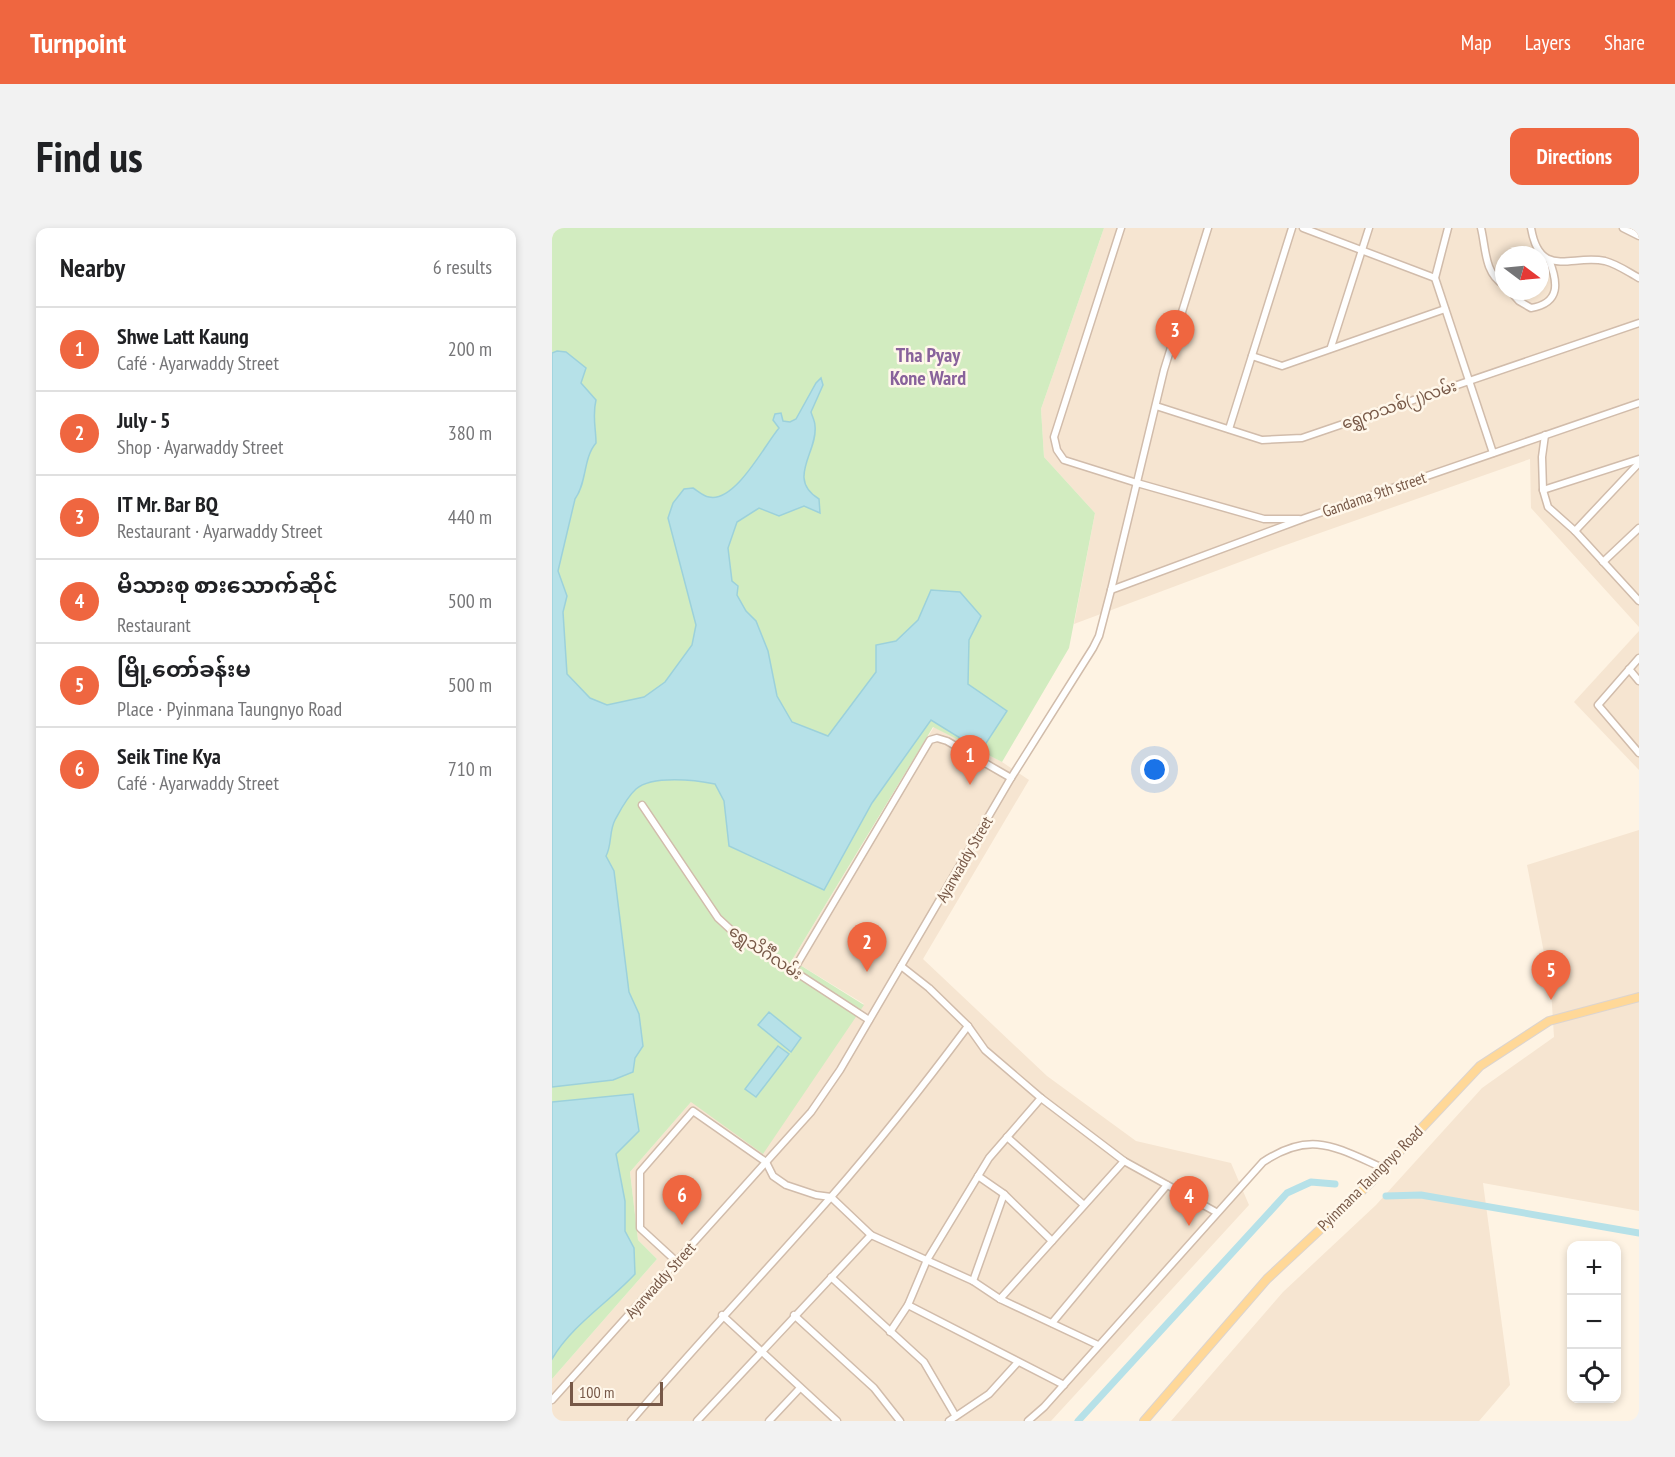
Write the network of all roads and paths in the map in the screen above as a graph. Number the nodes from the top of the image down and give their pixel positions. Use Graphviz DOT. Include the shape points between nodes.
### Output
graph roads {
  1 [pos="1121,228"];
  2 [pos="1208,228"];
  3 [pos="1292,228"];
  4 [pos="1303,228"];
  5 [pos="1369,228"];
  6 [pos="1448,228"];
  7 [pos="1481,228"];
  8 [pos="1530,228"];
  9 [pos="1623,228"];
  10 [pos="1639,236"];
  11 [pos="1536,246"];
  12 [pos="1362,250"];
  13 [pos="1549,260"];
  14 [pos="1435,278"];
  15 [pos="1639,278"];
  16 [pos="1495,279"];
  17 [pos="1549,299"];
  18 [pos="1518,300"];
  19 [pos="1547,300"];
  20 [pos="1445,309"];
  21 [pos="1639,323"];
  22 [pos="1331,347"];
  23 [pos="1252,356"];
  24 [pos="1469,379"];
  25 [pos="1639,403"];
  26 [pos="1156,406"];
  27 [pos="1229,429"];
  28 [pos="1545,435"];
  29 [pos="1494,453"];
  30 [pos="1639,461"];
  31 [pos="1137,483"];
  32 [pos="1543,490"];
  33 [pos="1305,518"];
  34 [pos="1639,528"];
  35 [pos="1575,531"];
  36 [pos="1603,562"];
  37 [pos="1111,590"];
  38 [pos="1637,597"];
  39 [pos="1639,658"];
  40 [pos="1629,669"];
  41 [pos="1639,681"];
  42 [pos="1639,753"];
  43 [pos="1011,778"];
  44 [pos="642,805"];
  45 [pos="902,966"];
  46 [pos="794,971"];
  47 [pos="1639,997"];
  48 [pos="869,1020"];
  49 [pos="968,1026"];
  50 [pos="1041,1098"];
  51 [pos="1007,1137"];
  52 [pos="1124,1161"];
  53 [pos="766,1162"];
  54 [pos="1383,1168"];
  55 [pos="978,1176"];
  56 [pos="1167,1185"];
  57 [pos="1004,1194"];
  58 [pos="831,1197"];
  59 [pos="1084,1205"];
  60 [pos="1216,1212"];
  61 [pos="871,1235"];
  62 [pos="1052,1241"];
  63 [pos="927,1260"];
  64 [pos="677,1262"];
  65 [pos="831,1276"];
  66 [pos="973,1281"];
  67 [pos="1000,1299"];
  68 [pos="908,1305"];
  69 [pos="722,1315"];
  70 [pos="794,1315"];
  71 [pos="1053,1323"];
  72 [pos="890,1332"];
  73 [pos="1098,1345"];
  74 [pos="760,1351"];
  75 [pos="1018,1362"];
  76 [pos="1064,1385"];
  77 [pos="800,1388"];
  78 [pos="552,1400"];
  79 [pos="955,1415"];
  80 [pos="631,1421"];
  81 [pos="697,1421"];
  82 [pos="769,1421"];
  83 [pos="837,1421"];
  84 [pos="900,1421"];
  85 [pos="949,1421"];
  86 [pos="1028,1421"];
  87 [pos="1144,1421"];
  1 -- 31 [label="street" via="1054,437 1056,450 1064,460"];
  2 -- 26 [label="street, Ayarwaddy Street"];
  3 -- 23 [label="street"];
  4 -- 12 [label="street"];
  5 -- 12 [label="street"];
  6 -- 14 [label="street"];
  7 -- 16 [label="street" via="1488,265"];
  8 -- 11 [label="street"];
  9 -- 10 [label="street"];
  12 -- 14 [label="street"];
  12 -- 22 [label="street"];
  13 -- 15 [label="street" via="1604,261"];
  13 -- 17 [label="street" via="1557,279 1556,290"];
  14 -- 20 [label="street"];
  18 -- 19 [label="street" via="1531,308"];
  20 -- 22 [label="street"];
  20 -- 24 [label="street"];
  21 -- 24 [label="street, ရွှေကသစ်(၂)လမ်း"];
  22 -- 23 [label="street" via="1282,366"];
  23 -- 27 [label="street"];
  24 -- 27 [label="street, ရွှေကသစ်(၂)လမ်း" via="1302,438 1262,440"];
  24 -- 29 [label="street"];
  25 -- 28 [label="street, Gandama 9th street"];
  26 -- 27 [label="street, ရွှေကသစ်(၂)လမ်း"];
  26 -- 31 [label="street, Ayarwaddy Street"];
  28 -- 29 [label="street, Gandama 9th street"];
  28 -- 32 [label="street"];
  29 -- 33 [label="street, Gandama 9th street"];
  30 -- 32 [label="street"];
  30 -- 35 [label="street"];
  31 -- 33 [label="street" via="1264,519"];
  31 -- 37 [label="street, Ayarwaddy Street"];
  32 -- 35 [label="street" via="1548,507"];
  33 -- 37 [label="street, Gandama 9th street"];
  34 -- 36 [label="street"];
  35 -- 36 [label="street"];
  36 -- 38 [label="street"];
  37 -- 43 [label="street, Ayarwaddy Street" via="1099,636"];
  39 -- 40 [label="street"];
  40 -- 41 [label="street"];
  40 -- 42 [label="street" via="1598,705"];
  43 -- 45 [label="street, Ayarwaddy Street"];
  43 -- 46 [label="street" via="946,741 930,740"];
  44 -- 46 [label="street, ရွှေသိင်္ဂီလမ်း" via="718,918"];
  45 -- 48 [label="street, Ayarwaddy Street"];
  45 -- 49 [label="street"];
  46 -- 48 [label="street, ရွှေသိင်္ဂီလမ်း"];
  47 -- 54 [label="main road, Pyinmana Taungnyo Road" via="1550,1021 1480,1066"];
  48 -- 53 [label="street, Ayarwaddy Street" via="811,1112"];
  49 -- 50 [label="street" via="985,1050"];
  49 -- 58 [label="street" via="911,1102"];
  50 -- 51 [label="street"];
  50 -- 52 [label="street"];
  51 -- 55 [label="street"];
  51 -- 59 [label="street"];
  52 -- 56 [label="street"];
  52 -- 59 [label="street"];
  53 -- 58 [label="street" via="773,1176 786,1185"];
  53 -- 64 [label="street, Ayarwaddy Street"];
  53 -- 64 [label="street" via="697,1112 689,1114 638,1177 640,1228"];
  54 -- 60 [label="street" via="1312,1142 1285,1147 1263,1162"];
  54 -- 87 [label="main road, Pyinmana Taungnyo Road" via="1267,1279"];
  55 -- 57 [label="street"];
  55 -- 63 [label="street"];
  56 -- 60 [label="street"];
  56 -- 71 [label="street"];
  57 -- 62 [label="street"];
  57 -- 66 [label="street"];
  58 -- 61 [label="street"];
  58 -- 69 [label="street"];
  59 -- 62 [label="street"];
  60 -- 73 [label="street"];
  61 -- 63 [label="street"];
  61 -- 65 [label="street"];
  62 -- 67 [label="street"];
  63 -- 66 [label="street"];
  63 -- 68 [label="street"];
  64 -- 78 [label="street, Ayarwaddy Street"];
  65 -- 70 [label="street"];
  65 -- 72 [label="street"];
  66 -- 67 [label="street"];
  67 -- 71 [label="street"];
  68 -- 72 [label="street"];
  68 -- 75 [label="street"];
  69 -- 74 [label="street"];
  69 -- 80 [label="street"];
  70 -- 74 [label="street"];
  70 -- 84 [label="street" via="874,1388"];
  71 -- 73 [label="street"];
  72 -- 79 [label="street" via="924,1362"];
  73 -- 76 [label="street"];
  74 -- 77 [label="street"];
  74 -- 81 [label="street"];
  75 -- 76 [label="street"];
  75 -- 79 [label="street" via="989,1394"];
  76 -- 86 [label="street"];
  77 -- 82 [label="street"];
  77 -- 83 [label="street"];
  79 -- 85 [label="street"];
}
